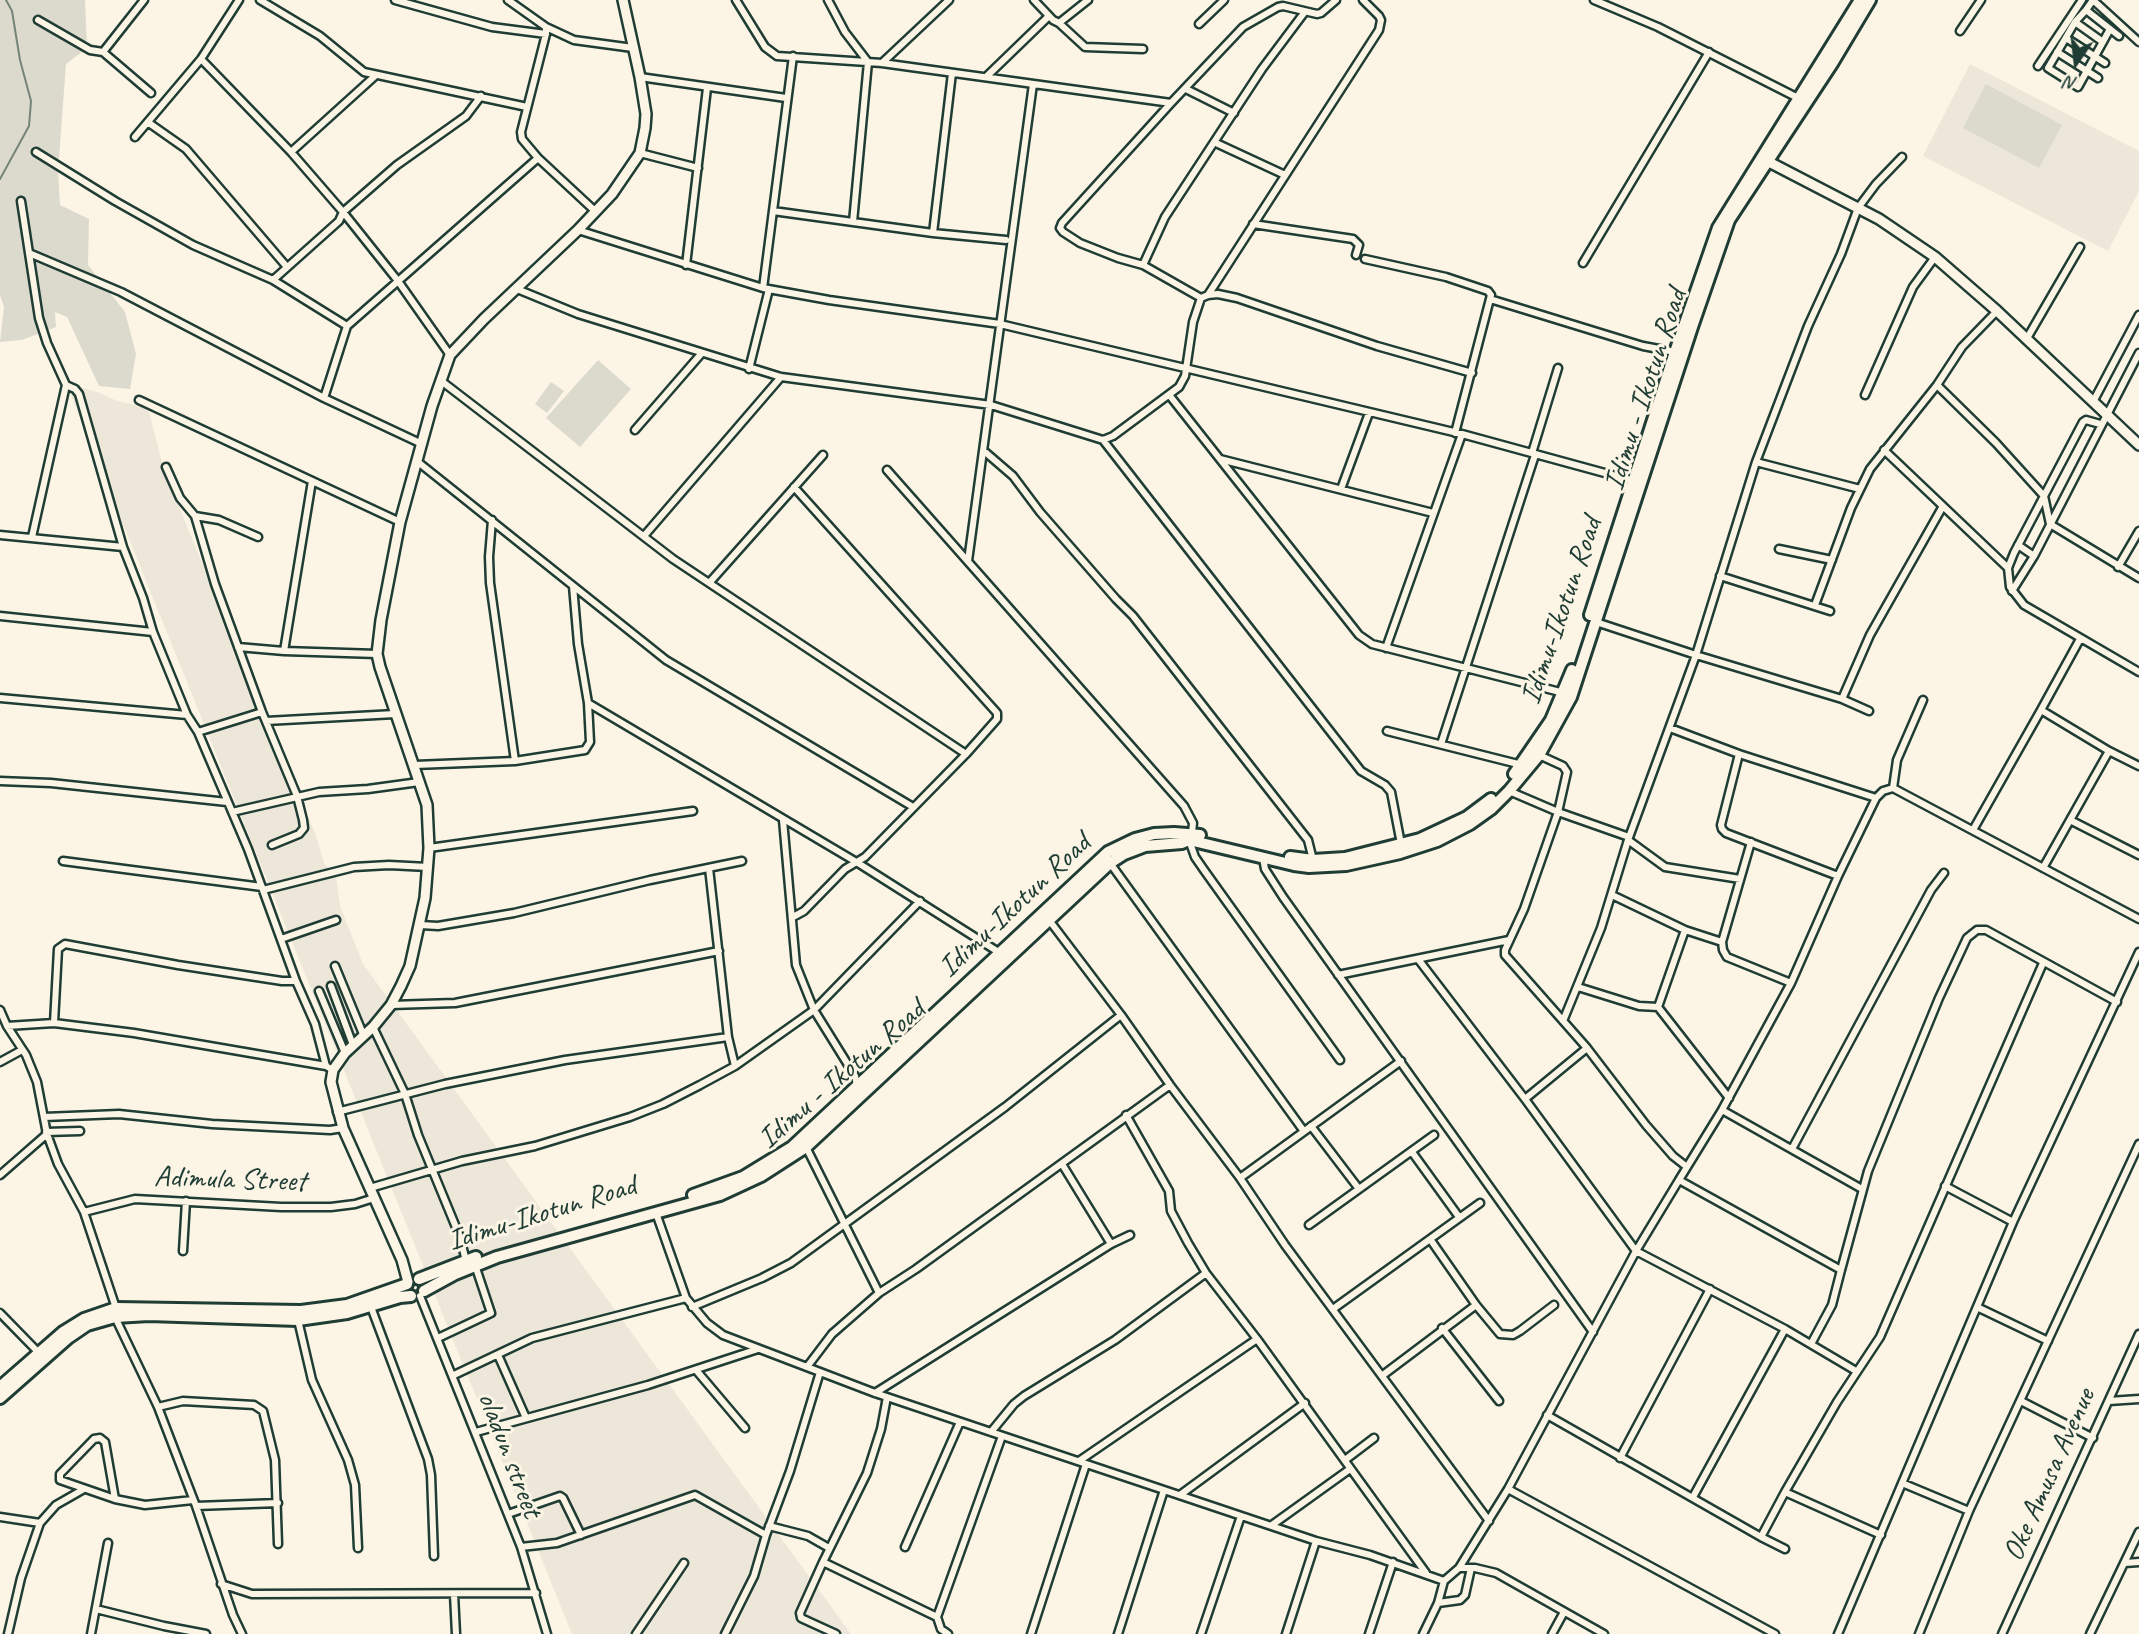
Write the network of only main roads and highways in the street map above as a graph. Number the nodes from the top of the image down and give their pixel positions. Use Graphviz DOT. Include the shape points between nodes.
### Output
graph roads {
  1 [pos="1860,0"];
  2 [pos="1870,0"];
  3 [pos="1803,102"];
  4 [pos="1637,483"];
  5 [pos="1191,837"];
  6 [pos="1395,849"];
  7 [pos="860,1090"];
  8 [pos="470,1263"];
  9 [pos="413,1281"];
  10 [pos="419,1294"];
  11 [pos="115,1312"];
  12 [pos="0,1387"];
  13 [pos="0,1398"];
  1 -- 3 [label="main road, Idimu-Ikotun Road"];
  2 -- 3 [label="main road, Idimu - Ikotun Road"];
  3 -- 4 [label="main road, Idimu - Ikotun Road" via="1722,238"];
  3 -- 4 [label="main road, Idimu-Ikotun Road" via="1721,221 1675,352"];
  4 -- 6 [label="main road, Idimu-Ikotun Road" via="1564,693 1522,765 1477,811"];
  4 -- 6 [label="main road, Idimu - Ikotun Road" via="1571,697 1539,755 1482,816 1437,841"];
  5 -- 6 [label="main road, Idimu-Ikotun Road" via="1313,860"];
  5 -- 6 [label="main road, Idimu - Ikotun Road" via="1309,867 1361,863"];
  5 -- 7 [label="main road, Idimu - Ikotun Road" via="1182,843 1145,846 1110,863"];
  5 -- 7 [label="main road, Idimu-Ikotun Road" via="1154,834 1115,848 1095,863"];
  7 -- 8 [label="main road, Idimu-Ikotun Road" via="792,1147 743,1177"];
  7 -- 8 [label="main road, Idimu - Ikotun Road" via="806,1147 740,1187"];
  8 -- 9 [label="main road, Idimu-Ikotun Road"];
  8 -- 10 [label="main road, Idimu-Ikotun Road"];
  9 -- 10 [label="main road" via="424,1283"];
  9 -- 10 [label="main road" via="407,1290"];
  9 -- 11 [label="main road, Idimu-Ikotun Road" via="347,1305 301,1311"];
  10 -- 11 [label="main road, Idimu-Ikotun Road" via="298,1320"];
  11 -- 12 [label="main road, Idimu-Ikotun Road" via="84,1319 63,1332"];
  11 -- 13 [label="main road, Idimu-Ikotun Road" via="68,1338"];
}
